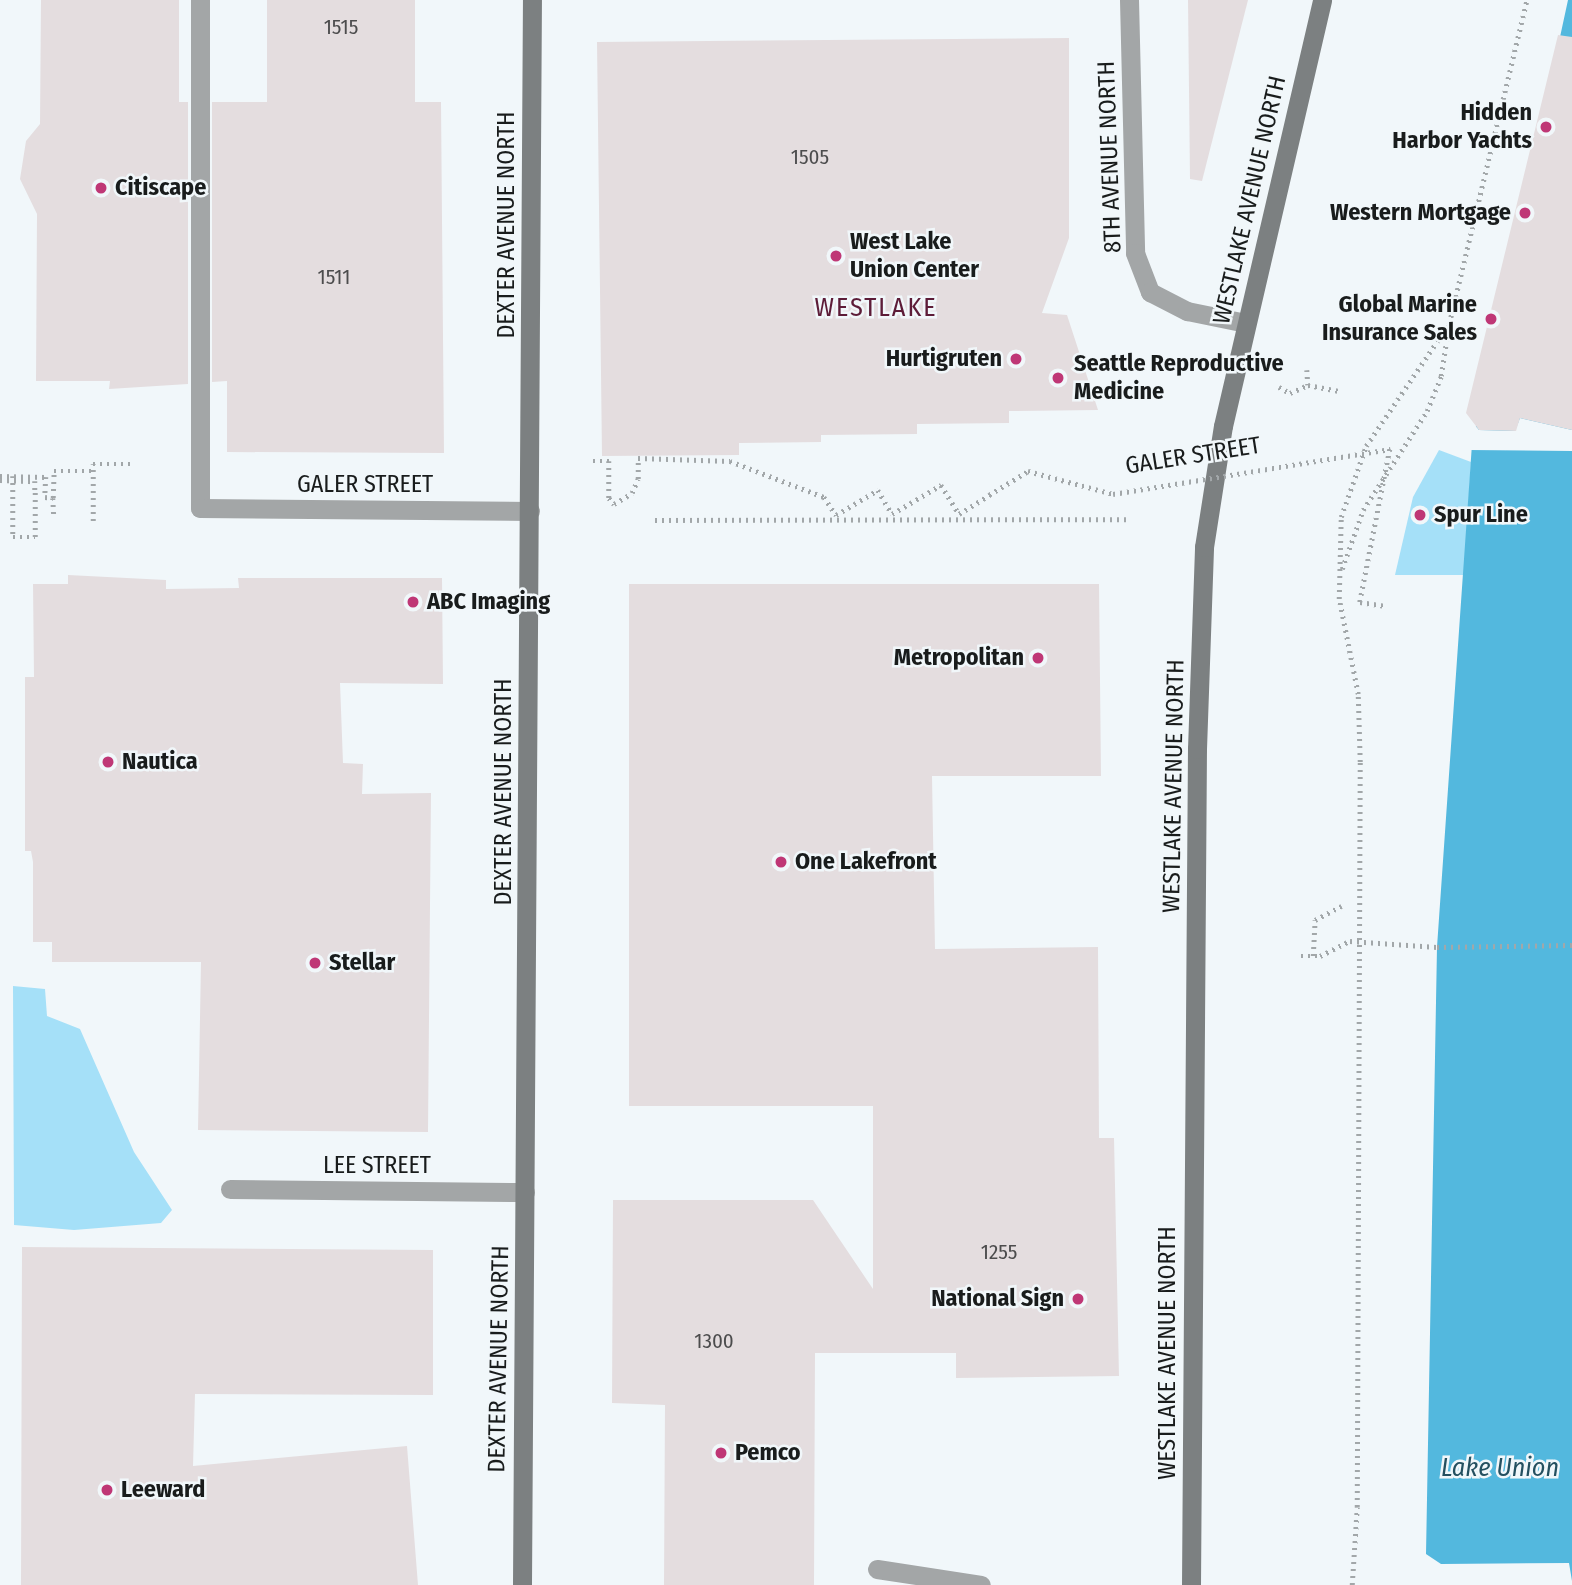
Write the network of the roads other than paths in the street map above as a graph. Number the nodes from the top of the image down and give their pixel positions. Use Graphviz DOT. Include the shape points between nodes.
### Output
graph roads {
  1 [pos="200,0"];
  2 [pos="532,0"];
  3 [pos="1129,0"];
  4 [pos="1322,0"];
  5 [pos="1246,323"];
  6 [pos="530,510"];
  7 [pos="230,1189"];
  8 [pos="525,1192"];
  9 [pos="877,1569"];
  10 [pos="522,1585"];
  11 [pos="981,1585"];
  12 [pos="1191,1585"];
  1 -- 6 [label="street, GALER STREET" via="200,508"];
  2 -- 6 [label="main road, DEXTER AVENUE NORTH"];
  3 -- 5 [label="street, 8TH AVENUE NORTH" via="1135,253 1150,292 1187,311"];
  4 -- 5 [label="main road, WESTLAKE AVENUE NORTH"];
  5 -- 12 [label="main road, WESTLAKE AVENUE NORTH" via="1223,426 1204,547 1197,763"];
  6 -- 8 [label="main road, DEXTER AVENUE NORTH"];
  7 -- 8 [label="street, LEE STREET"];
  8 -- 10 [label="main road, DEXTER AVENUE NORTH"];
  9 -- 11 [label="street"];
}
